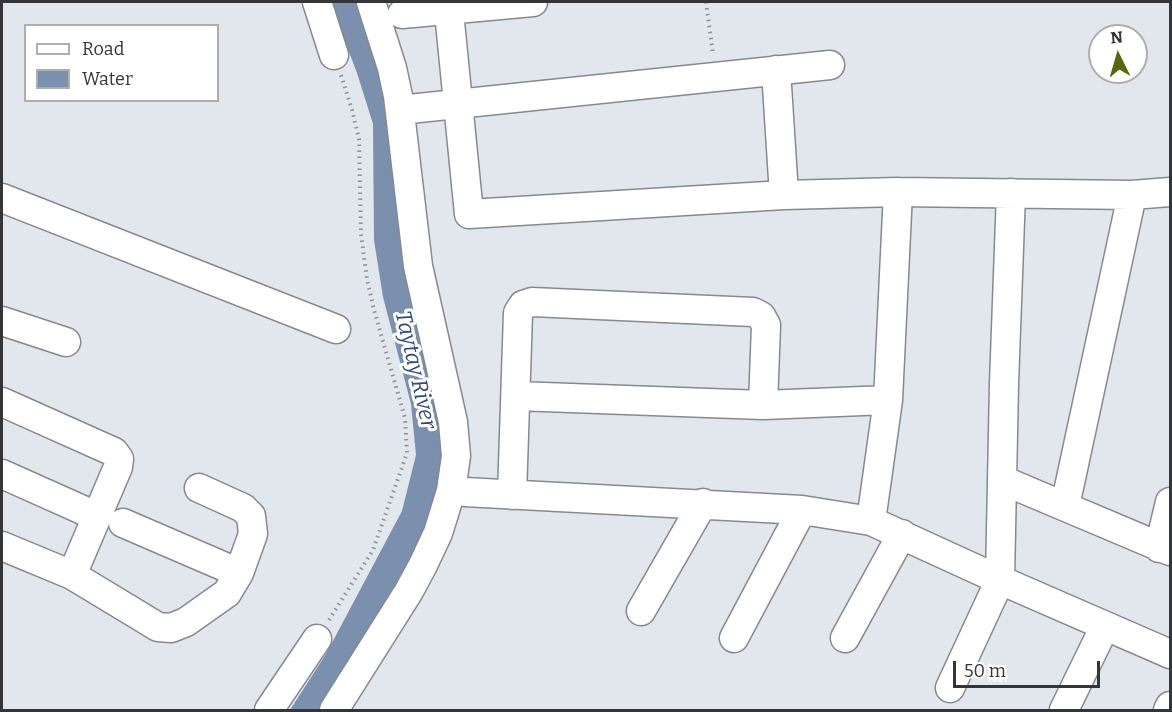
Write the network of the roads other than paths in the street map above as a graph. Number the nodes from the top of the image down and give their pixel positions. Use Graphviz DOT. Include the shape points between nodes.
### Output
graph roads {
  1 [pos="317,2"];
  2 [pos="371,2"];
  3 [pos="533,2"];
  4 [pos="449,6"];
  5 [pos="402,14"];
  6 [pos="334,55"];
  7 [pos="830,65"];
  8 [pos="776,70"];
  9 [pos="458,104"];
  10 [pos="409,109"];
  11 [pos="898,192"];
  12 [pos="1170,192"];
  13 [pos="1011,193"];
  14 [pos="784,195"];
  15 [pos="1132,195"];
  16 [pos="2,198"];
  17 [pos="2,321"];
  18 [pos="336,328"];
  19 [pos="66,342"];
  20 [pos="516,396"];
  21 [pos="888,400"];
  22 [pos="2,402"];
  23 [pos="763,405"];
  24 [pos="2,474"];
  25 [pos="1002,480"];
  26 [pos="199,488"];
  27 [pos="465,492"];
  28 [pos="512,495"];
  29 [pos="1170,502"];
  30 [pos="703,503"];
  31 [pos="1065,506"];
  32 [pos="802,510"];
  33 [pos="96,516"];
  34 [pos="871,521"];
  35 [pos="123,523"];
  36 [pos="902,534"];
  37 [pos="2,546"];
  38 [pos="1165,549"];
  39 [pos="239,573"];
  40 [pos="72,575"];
  41 [pos="1000,580"];
  42 [pos="641,611"];
  43 [pos="1105,626"];
  44 [pos="734,638"];
  45 [pos="845,638"];
  46 [pos="317,639"];
  47 [pos="1170,654"];
  48 [pos="951,688"];
  49 [pos="1170,706"];
  50 [pos="269,711"];
  51 [pos="334,711"];
  52 [pos="1064,711"];
  53 [pos="1168,711"];
  1 -- 6 [label="street"];
  2 -- 51 [label="street" via="398,96 418,266 453,422 456,456 451,491 423,565"];
  3 -- 4 [label="street"];
  4 -- 5 [label="street"];
  4 -- 9 [label="street"];
  7 -- 8 [label="street"];
  8 -- 9 [label="street"];
  8 -- 14 [label="street"];
  9 -- 10 [label="street"];
  9 -- 14 [label="street" via="469,214"];
  11 -- 13 [label="street"];
  11 -- 14 [label="street"];
  11 -- 21 [label="street"];
  12 -- 15 [label="street"];
  13 -- 15 [label="street"];
  13 -- 25 [label="street"];
  15 -- 31 [label="street"];
  16 -- 18 [label="street"];
  17 -- 19 [label="street"];
  20 -- 23 [label="street"];
  20 -- 23 [label="street" via="518,313 523,305 544,302 753,312 766,325"];
  20 -- 28 [label="street"];
  21 -- 23 [label="street"];
  21 -- 34 [label="street"];
  22 -- 33 [label="street" via="114,452 119,459 118,467"];
  24 -- 33 [label="street"];
  25 -- 31 [label="street"];
  25 -- 41 [label="street"];
  26 -- 39 [label="street" via="243,508 251,516 253,534"];
  27 -- 28 [label="street"];
  28 -- 30 [label="street"];
  29 -- 38 [label="street"];
  30 -- 32 [label="street"];
  30 -- 42 [label="street"];
  31 -- 38 [label="street"];
  32 -- 34 [label="street"];
  32 -- 44 [label="street"];
  33 -- 40 [label="street"];
  34 -- 36 [label="street"];
  35 -- 39 [label="street"];
  36 -- 41 [label="street"];
  36 -- 45 [label="street"];
  37 -- 40 [label="street"];
  39 -- 40 [label="street" via="226,592 186,622 171,628 158,627"];
  41 -- 43 [label="street"];
  41 -- 48 [label="street"];
  43 -- 47 [label="street"];
  43 -- 52 [label="street"];
  46 -- 50 [label="street"];
  49 -- 53 [label="street"];
}
